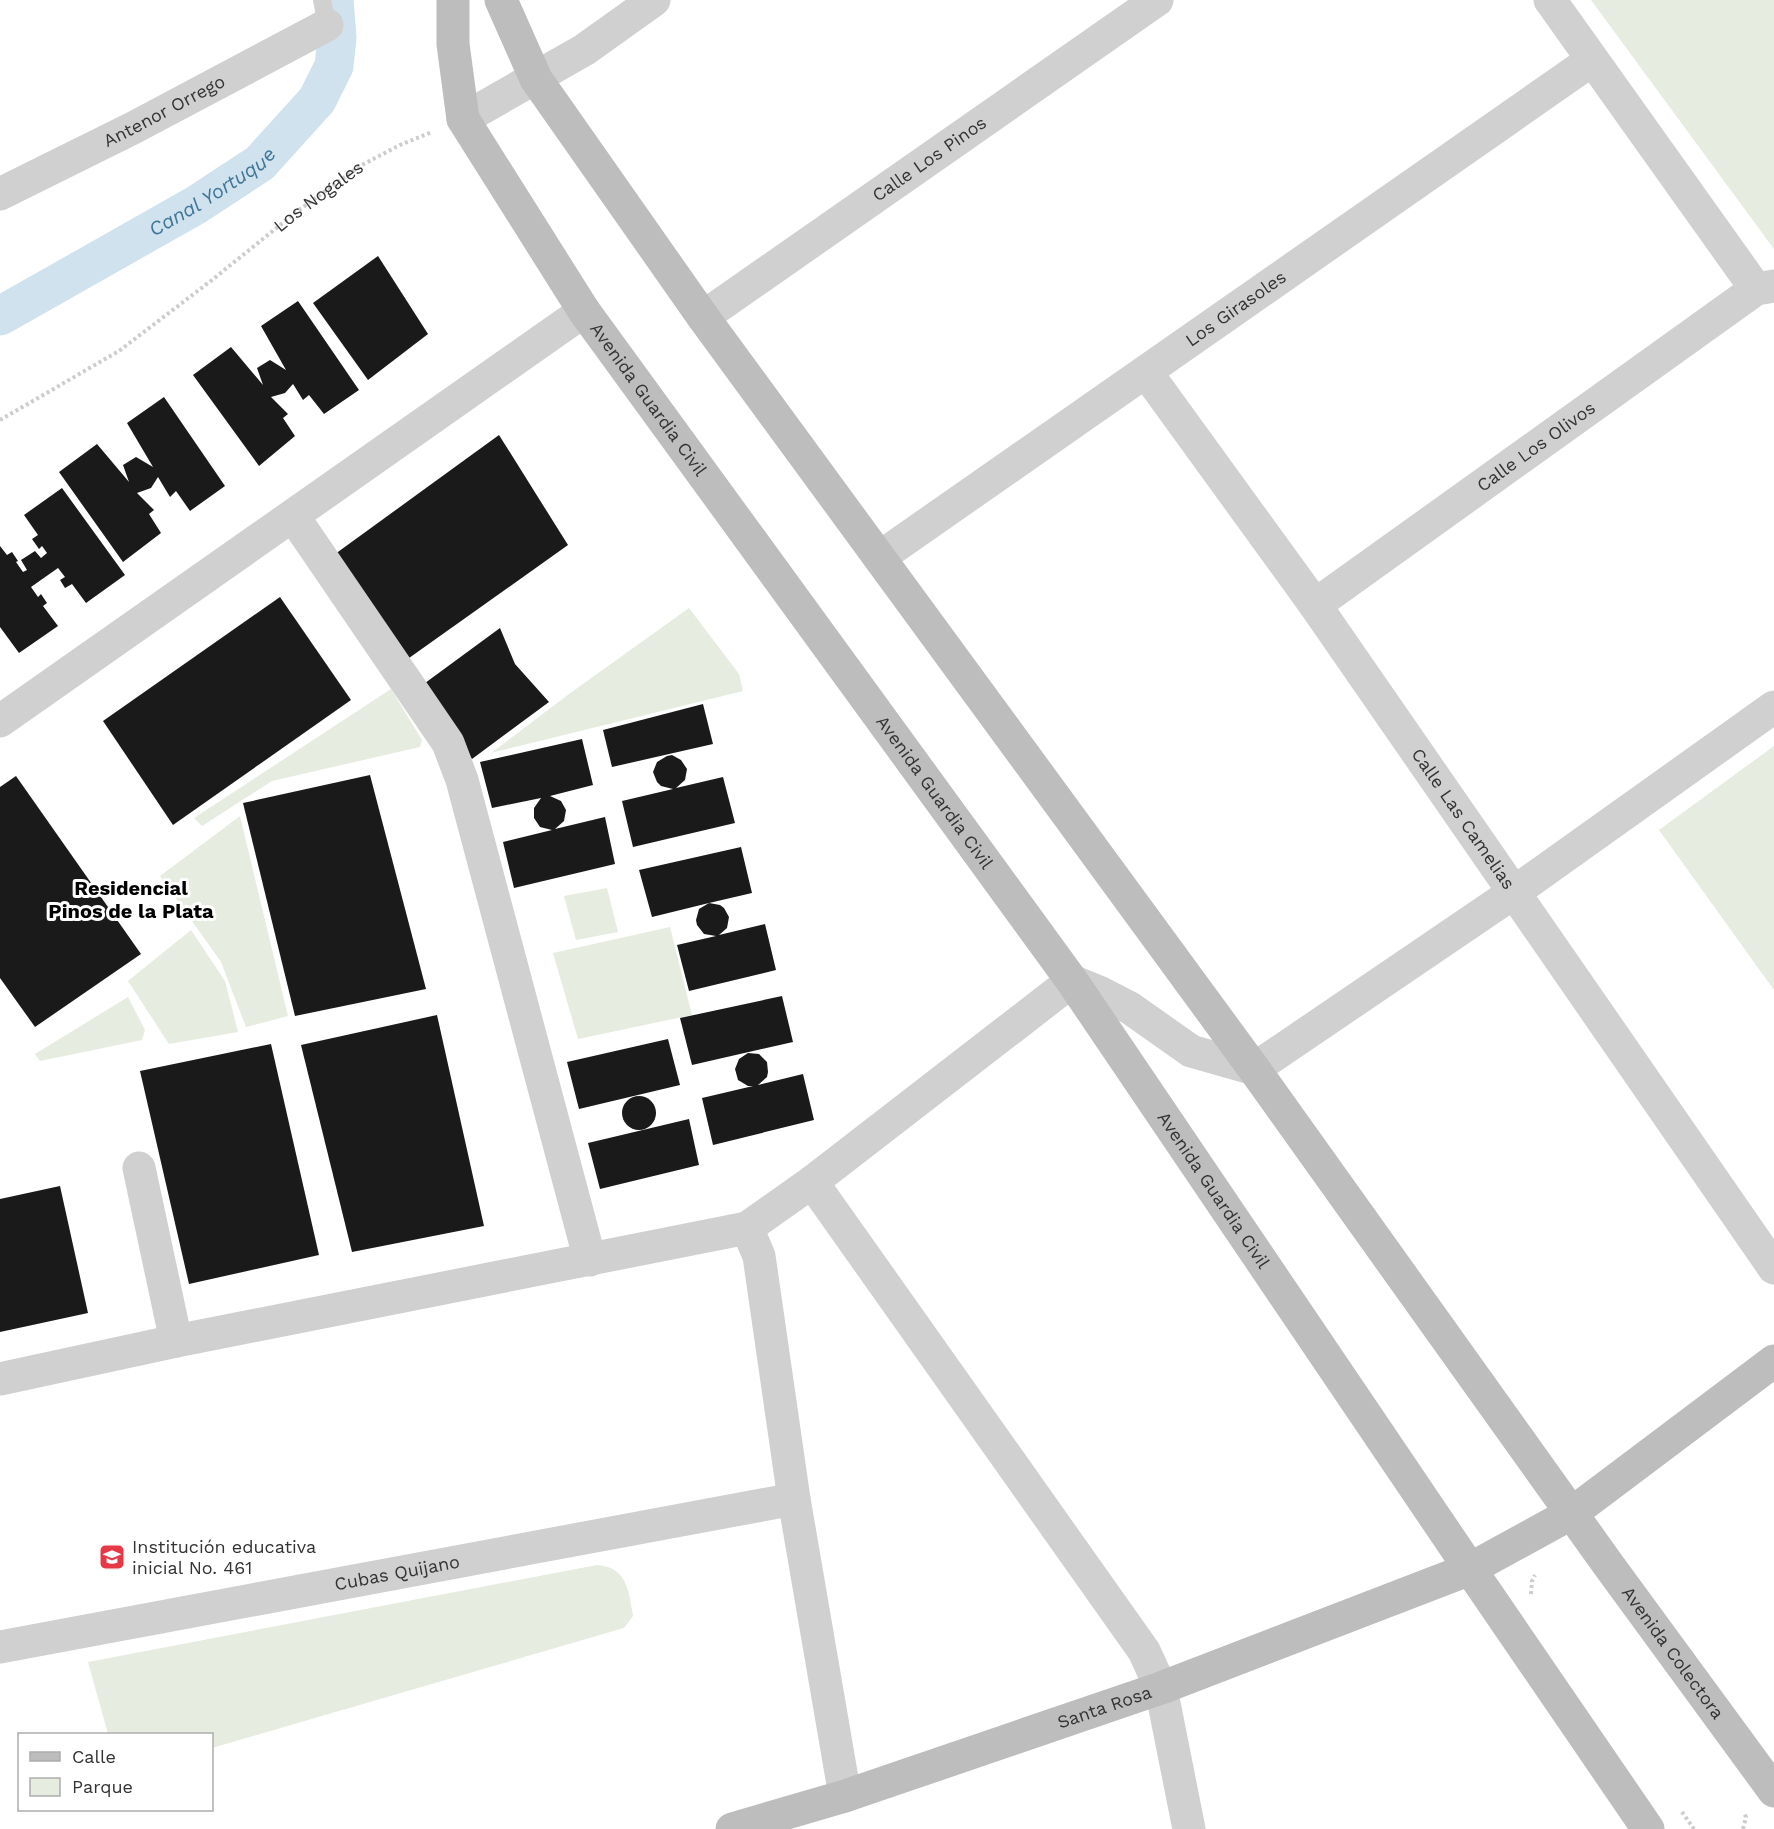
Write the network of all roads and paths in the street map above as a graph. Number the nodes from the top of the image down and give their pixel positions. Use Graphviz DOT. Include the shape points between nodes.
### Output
graph roads {
  1 [pos="453,0"];
  2 [pos="501,0"];
  3 [pos="654,0"];
  4 [pos="1157,0"];
  5 [pos="1550,0"];
  6 [pos="324,12"];
  7 [pos="1592,60"];
  8 [pos="536,79"];
  9 [pos="463,119"];
  10 [pos="0,194"];
  11 [pos="1765,287"];
  12 [pos="584,311"];
  13 [pos="703,317"];
  14 [pos="1146,372"];
  15 [pos="0,420"];
  16 [pos="293,516"];
  17 [pos="879,557"];
  18 [pos="1315,604"];
  19 [pos="1774,707"];
  20 [pos="0,721"];
  21 [pos="1514,893"];
  22 [pos="1072,981"];
  23 [pos="1254,1069"];
  24 [pos="139,1168"];
  25 [pos="812,1182"];
  26 [pos="747,1228"];
  27 [pos="590,1260"];
  28 [pos="1774,1268"];
  29 [pos="176,1341"];
  30 [pos="1774,1361"];
  31 [pos="0,1379"];
  32 [pos="794,1499"];
  33 [pos="1572,1513"];
  34 [pos="1470,1569"];
  35 [pos="1541,1570"];
  36 [pos="1532,1597"];
  37 [pos="0,1647"];
  38 [pos="1161,1688"];
  39 [pos="1774,1791"];
  40 [pos="845,1796"];
  41 [pos="1676,1805"];
  42 [pos="1743,1809"];
  43 [pos="732,1829"];
  44 [pos="1190,1829"];
  45 [pos="1648,1829"];
  46 [pos="1694,1829"];
  47 [pos="1743,1829"];
  1 -- 9 [label="main road, Avenida Guardia Civil" via="453,44"];
  2 -- 8 [label="main road"];
  3 -- 8 [label="street"];
  4 -- 13 [label="street, Calle Los Pinos"];
  5 -- 7 [label="street"];
  6 -- 10 [label="street, Antenor Orrego" via="133,128"];
  7 -- 11 [label="street"];
  7 -- 14 [label="street, Los Girasoles"];
  8 -- 9 [label="street"];
  8 -- 13 [label="main road"];
  9 -- 12 [label="main road, Avenida Guardia Civil"];
  9 -- 15 [label="path, Los Nogales" via="360,166 119,351"];
  11 -- 18 [label="street, Calle Los Olivos"];
  12 -- 16 [label="street"];
  12 -- 22 [label="main road, Avenida Guardia Civil"];
  13 -- 17 [label="main road"];
  14 -- 17 [label="street, Los Girasoles"];
  14 -- 18 [label="street, Calle Las Camelias"];
  16 -- 20 [label="street"];
  16 -- 27 [label="street" via="448,743 462,780"];
  17 -- 23 [label="main road"];
  18 -- 21 [label="street, Calle Las Camelias"];
  19 -- 21 [label="street"];
  21 -- 23 [label="street"];
  21 -- 28 [label="street, Calle Las Camelias"];
  22 -- 23 [label="street" via="1130,1008 1191,1051"];
  22 -- 25 [label="street"];
  22 -- 34 [label="main road, Avenida Guardia Civil"];
  23 -- 33 [label="main road"];
  24 -- 29 [label="street"];
  25 -- 26 [label="street"];
  25 -- 38 [label="street" via="1144,1651"];
  26 -- 27 [label="street"];
  26 -- 32 [label="street" via="759,1256"];
  27 -- 29 [label="street"];
  29 -- 31 [label="street"];
  30 -- 33 [label="main road, Santa Rosa"];
  32 -- 37 [label="street, Cubas Quijano"];
  32 -- 40 [label="street"];
  33 -- 34 [label="main road, Santa Rosa"];
  33 -- 39 [label="main road, Avenida Colectora"];
  34 -- 38 [label="main road, Santa Rosa"];
  34 -- 45 [label="main road"];
  35 -- 36 [label="path" via="1532,1581"];
  38 -- 40 [label="main road, Santa Rosa"];
  38 -- 44 [label="street"];
  40 -- 43 [label="main road, Santa Rosa"];
  41 -- 46 [label="path"];
  42 -- 47 [label="path"];
}
